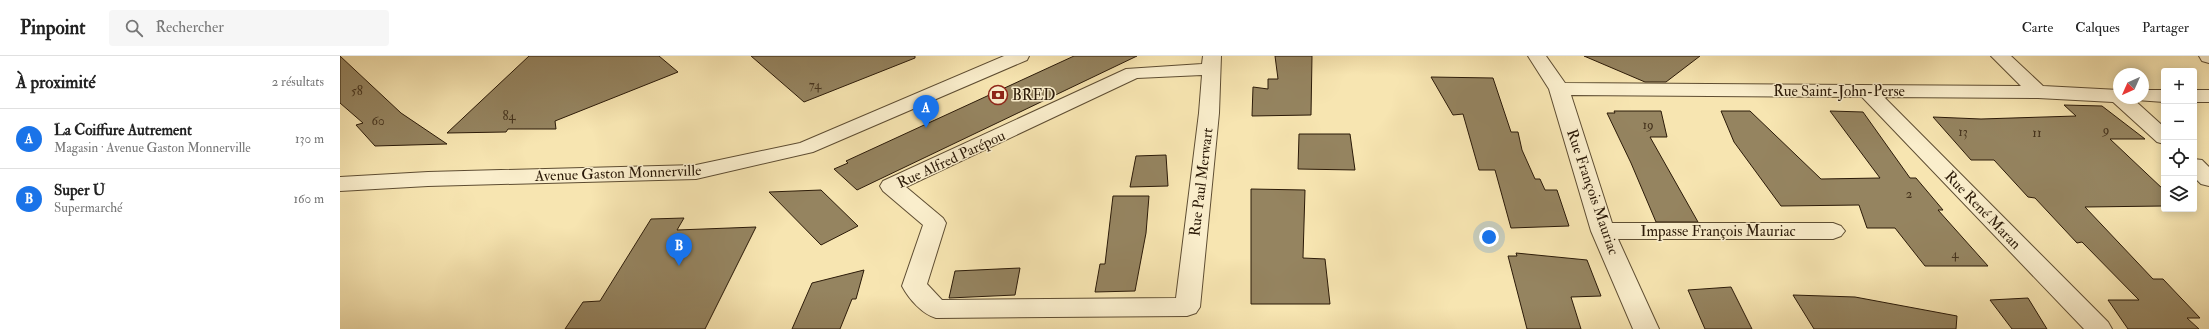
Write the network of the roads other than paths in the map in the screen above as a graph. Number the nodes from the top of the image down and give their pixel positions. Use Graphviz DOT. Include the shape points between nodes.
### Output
graph roads {
  1 [pos="1020,56"];
  2 [pos="1538,56"];
  3 [pos="2000,56"];
  4 [pos="1211,63"];
  5 [pos="1559,89"];
  6 [pos="1867,91"];
  7 [pos="2038,92"];
  8 [pos="2149,96"];
  9 [pos="2161,96"];
  10 [pos="2197,96"];
  11 [pos="2209,96"];
  12 [pos="2113,97"];
  13 [pos="2127,104"];
  14 [pos="2161,135"];
  15 [pos="2197,168"];
  16 [pos="2209,179"];
  17 [pos="340,184"];
  18 [pos="1603,231"];
  19 [pos="1833,231"];
  20 [pos="1187,307"];
  21 [pos="1646,329"];
  22 [pos="2099,329"];
  1 -- 17 [label="street, Avenue Gaston Monnerville" via="806,148 696,172 428,179"];
  2 -- 5 [label="street, Rue François Mauriac"];
  3 -- 7 [label="street"];
  4 -- 20 [label="street, Rue Paul Merwart" via="1209,113"];
  4 -- 20 [label="street, Rue Alfred Parépou" via="1133,73 891,186 935,223 914,286 936,309"];
  5 -- 6 [label="street, Rue Saint-John-Perse"];
  5 -- 18 [label="street, Rue François Mauriac"];
  6 -- 7 [label="street, Rue Saint-John-Perse"];
  6 -- 22 [label="street, Rue René Maran"];
  7 -- 12 [label="street, Rue Saint-John-Perse"];
  8 -- 9 [label="street"];
  10 -- 11 [label="street"];
  13 -- 14 [label="street"];
  15 -- 16 [label="street"];
  18 -- 19 [label="street, Impasse François Mauriac"];
  18 -- 21 [label="street, Rue François Mauriac"];
}
